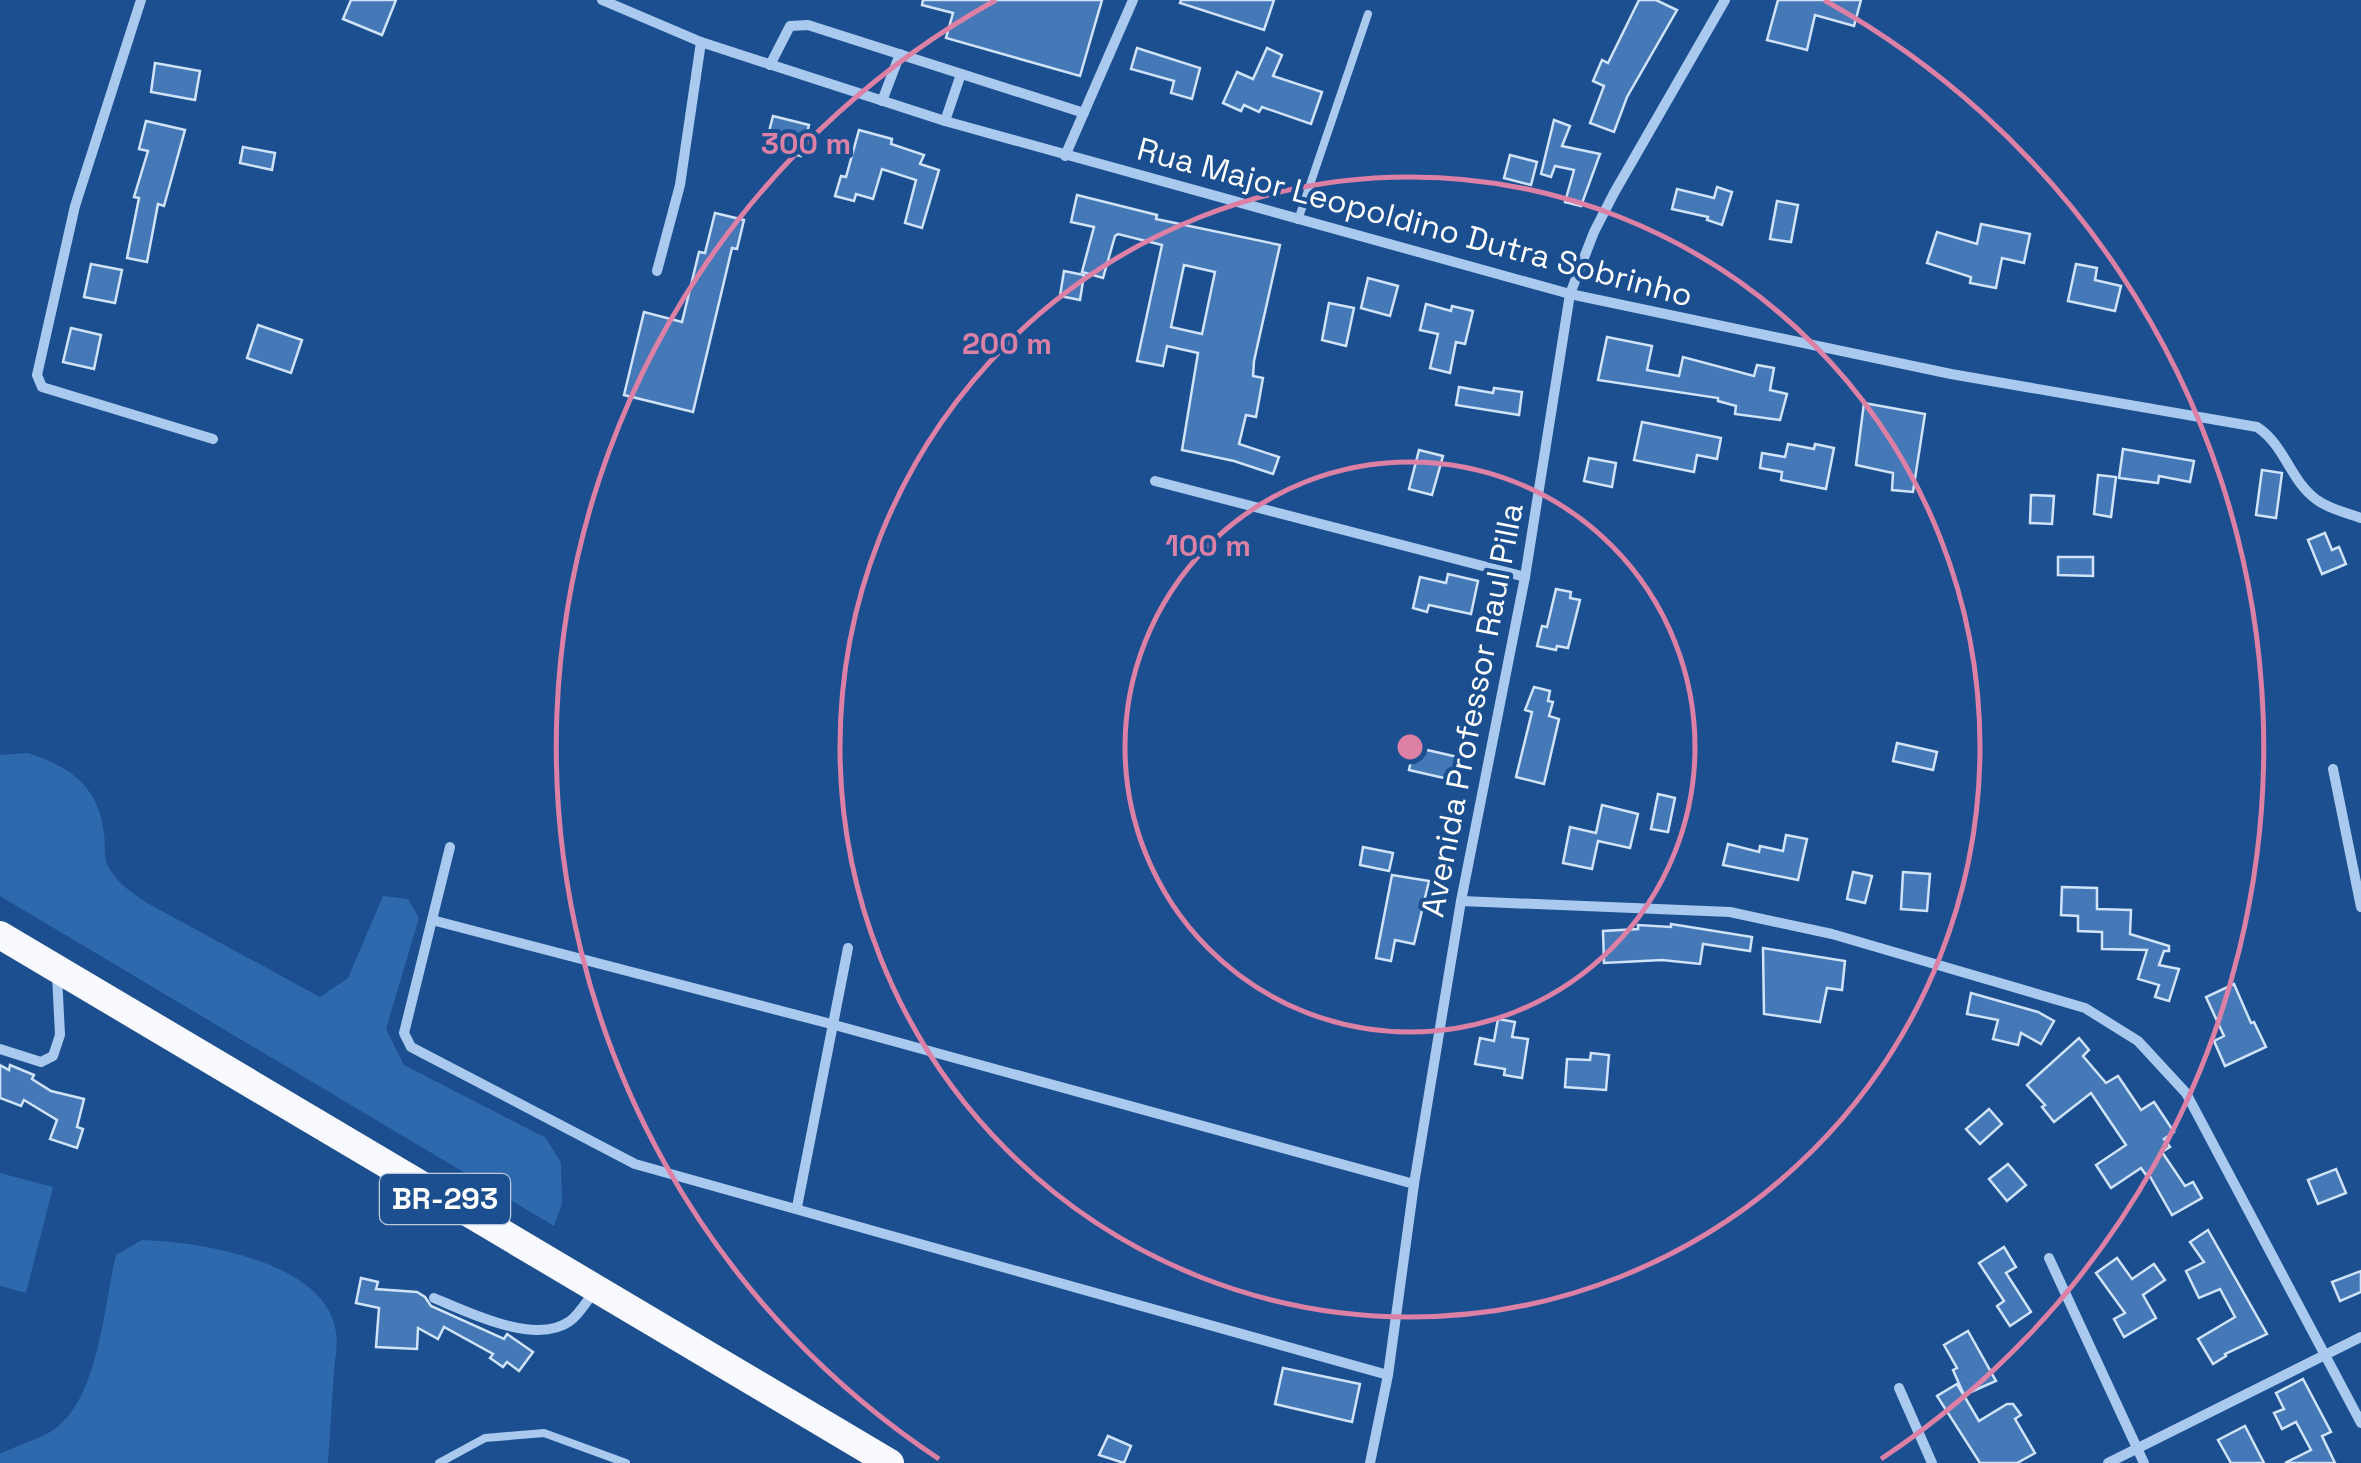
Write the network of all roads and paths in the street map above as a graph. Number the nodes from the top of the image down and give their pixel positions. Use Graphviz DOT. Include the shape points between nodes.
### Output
graph roads {
  1 [pos="142,0"];
  2 [pos="602,0"];
  3 [pos="1133,0"];
  4 [pos="1725,0"];
  5 [pos="1368,14"];
  6 [pos="701,42"];
  7 [pos="900,54"];
  8 [pos="770,65"];
  9 [pos="960,74"];
  10 [pos="882,101"];
  11 [pos="1084,113"];
  12 [pos="945,121"];
  13 [pos="1065,156"];
  14 [pos="1298,220"];
  15 [pos="657,271"];
  16 [pos="1570,294"];
  17 [pos="214,439"];
  18 [pos="1155,481"];
  19 [pos="2361,518"];
  20 [pos="1525,576"];
  21 [pos="2332,769"];
  22 [pos="450,847"];
  23 [pos="1461,901"];
  24 [pos="2361,907"];
  25 [pos="432,920"];
  26 [pos="0,935"];
  27 [pos="848,948"];
  28 [pos="57,970"];
  29 [pos="831,1024"];
  30 [pos="0,1049"];
  31 [pos="1414,1184"];
  32 [pos="797,1208"];
  33 [pos="2050,1258"];
  34 [pos="596,1290"];
  35 [pos="434,1298"];
  36 [pos="2361,1338"];
  37 [pos="2325,1357"];
  38 [pos="1388,1375"];
  39 [pos="1899,1388"];
  40 [pos="2361,1422"];
  41 [pos="2137,1448"];
  42 [pos="439,1463"];
  43 [pos="626,1463"];
  44 [pos="890,1463"];
  45 [pos="1370,1463"];
  46 [pos="1932,1463"];
  47 [pos="2108,1463"];
  48 [pos="2144,1463"];
  1 -- 17 [label="street" via="76,206 36,375 42,386"];
  2 -- 6 [label="street, Rua Major Leopoldino Dutra Sobrinho"];
  3 -- 11 [label="street"];
  4 -- 16 [label="street, Avenida Professor Raul Pilla" via="1614,193"];
  5 -- 14 [label="lane"];
  6 -- 8 [label="street, Rua Major Leopoldino Dutra Sobrinho"];
  6 -- 15 [label="street" via="680,185"];
  7 -- 8 [label="street" via="798,24 790,26"];
  7 -- 9 [label="street"];
  7 -- 10 [label="street"];
  8 -- 10 [label="street, Rua Major Leopoldino Dutra Sobrinho"];
  9 -- 11 [label="street"];
  9 -- 12 [label="street"];
  10 -- 12 [label="street, Rua Major Leopoldino Dutra Sobrinho"];
  11 -- 13 [label="street"];
  12 -- 13 [label="street, Rua Major Leopoldino Dutra Sobrinho"];
  13 -- 14 [label="street, Rua Major Leopoldino Dutra Sobrinho"];
  14 -- 16 [label="street, Rua Major Leopoldino Dutra Sobrinho"];
  16 -- 19 [label="street, Rua Major Leopoldino Dutra Sobrinho" via="1951,374 2234,421 2272,437 2318,502"];
  16 -- 20 [label="street, Avenida Professor Raul Pilla"];
  18 -- 20 [label="street"];
  20 -- 23 [label="street, Avenida Professor Raul Pilla"];
  21 -- 24 [label="street"];
  22 -- 25 [label="street"];
  23 -- 31 [label="street, Avenida Professor Raul Pilla"];
  23 -- 37 [label="street" via="1730,912 1832,934 2085,1008 2138,1041 2186,1093"];
  25 -- 29 [label="street"];
  25 -- 32 [label="street" via="404,1033 411,1046 636,1164"];
  26 -- 28 [label="highway, BR-293"];
  27 -- 29 [label="street"];
  28 -- 30 [label="street" via="60,1035 53,1056 41,1062"];
  28 -- 34 [label="highway, BR-293"];
  29 -- 31 [label="street"];
  29 -- 32 [label="street"];
  31 -- 38 [label="street, Avenida Professor Raul Pilla"];
  32 -- 38 [label="street"];
  33 -- 41 [label="street"];
  34 -- 35 [label="street" via="573,1320 557,1328 504,1325"];
  34 -- 44 [label="highway, BR-293"];
  36 -- 37 [label="street"];
  37 -- 40 [label="street"];
  37 -- 41 [label="street"];
  38 -- 45 [label="street, Avenida Professor Raul Pilla"];
  39 -- 46 [label="street"];
  41 -- 47 [label="street"];
  41 -- 48 [label="street"];
  42 -- 43 [label="lane" via="485,1438 544,1433"];
}
